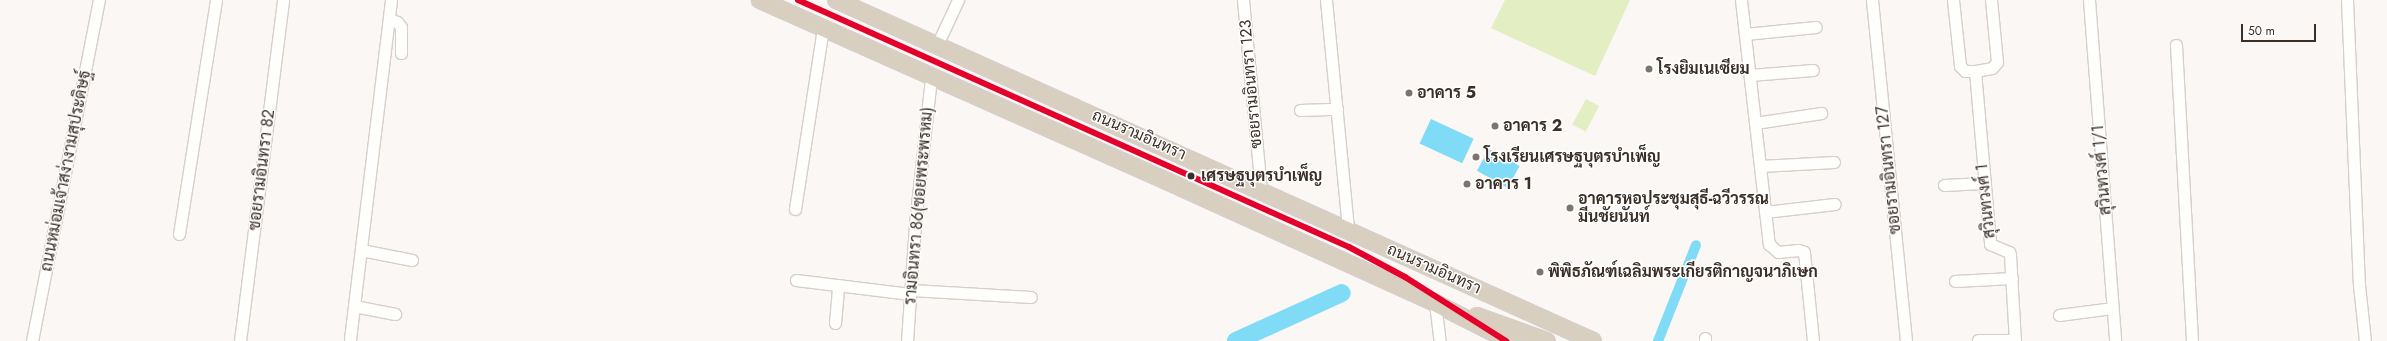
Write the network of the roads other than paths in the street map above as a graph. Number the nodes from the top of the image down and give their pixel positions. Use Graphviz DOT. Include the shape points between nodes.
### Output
graph roads {
  1 [pos="99,0"];
  2 [pos="216,0"];
  3 [pos="283,0"];
  4 [pos="391,0"];
  5 [pos="760,0"];
  6 [pos="836,0"];
  7 [pos="958,0"];
  8 [pos="1243,0"];
  9 [pos="1326,0"];
  10 [pos="1741,0"];
  11 [pos="1872,0"];
  12 [pos="1953,0"];
  13 [pos="1991,0"];
  14 [pos="2089,0"];
  15 [pos="2347,0"];
  16 [pos="389,18"];
  17 [pos="1816,27"];
  18 [pos="823,28"];
  19 [pos="1745,34"];
  20 [pos="937,45"];
  21 [pos="2176,45"];
  22 [pos="401,53"];
  23 [pos="1813,70"];
  24 [pos="1975,71"];
  25 [pos="1750,76"];
  26 [pos="931,77"];
  27 [pos="1337,109"];
  28 [pos="1300,110"];
  29 [pos="1821,113"];
  30 [pos="1755,123"];
  31 [pos="1834,162"];
  32 [pos="1760,166"];
  33 [pos="1984,182"];
  34 [pos="1944,185"];
  35 [pos="1261,191"];
  36 [pos="1835,204"];
  37 [pos="795,209"];
  38 [pos="1765,212"];
  39 [pos="1348,230"];
  40 [pos="179,234"];
  41 [pos="361,250"];
  42 [pos="412,260"];
  43 [pos="2012,278"];
  44 [pos="796,280"];
  45 [pos="1955,281"];
  46 [pos="838,285"];
  47 [pos="910,292"];
  48 [pos="1031,296"];
  49 [pos="1435,303"];
  50 [pos="354,306"];
  51 [pos="2112,308"];
  52 [pos="395,314"];
  53 [pos="2059,315"];
  54 [pos="835,323"];
  55 [pos="907,338"];
  56 [pos="350,339"];
  57 [pos="1978,340"];
  58 [pos="2015,340"];
  59 [pos="32,341"];
  60 [pos="240,341"];
  61 [pos="1440,341"];
  62 [pos="1510,341"];
  63 [pos="1547,341"];
  64 [pos="1593,341"];
  65 [pos="1813,341"];
  66 [pos="1906,341"];
  67 [pos="2115,341"];
  68 [pos="2192,341"];
  69 [pos="2365,341"];
  1 -- 59 [label="street, ถนนหม่อมเจ้าสง่างามสุประดิษฐ์"];
  2 -- 40 [label="street"];
  3 -- 60 [label="street, ซอยรามอินทรา 82"];
  4 -- 16 [label="street"];
  5 -- 18 [label="highway, ถนนรามอินทรา"];
  6 -- 20 [label="highway, ถนนรามอินทรา"];
  7 -- 20 [label="street"];
  8 -- 35 [label="street, ซอยรามอินทรา 123"];
  9 -- 27 [label="street"];
  10 -- 19 [label="street"];
  11 -- 66 [label="street, ซอยรามอินทรา 127"];
  12 -- 24 [label="street" via="1960,66 1965,71"];
  13 -- 24 [label="street" via="1997,62 1989,70"];
  14 -- 51 [label="street, สุวินทวงศ์ 1/1"];
  15 -- 69 [label="street" via="2359,270"];
  16 -- 22 [label="street" via="401,27"];
  16 -- 41 [label="street"];
  17 -- 19 [label="street"];
  18 -- 26 [label="highway, ถนนรามอินทรา"];
  18 -- 37 [label="street"];
  19 -- 25 [label="street"];
  20 -- 35 [label="highway, ถนนรามอินทรา"];
  21 -- 68 [label="street"];
  23 -- 25 [label="street"];
  24 -- 33 [label="street, สุวินทวงศ์ 1"];
  25 -- 30 [label="street"];
  26 -- 47 [label="street, รามอินทรา 86(ซอยพระพรหม)"];
  26 -- 49 [label="highway, ถนนรามอินทรา"];
  27 -- 28 [label="street"];
  27 -- 39 [label="street"];
  29 -- 30 [label="street"];
  30 -- 32 [label="street"];
  31 -- 32 [label="street"];
  32 -- 38 [label="street"];
  33 -- 34 [label="street"];
  33 -- 43 [label="street, สุวินทวงศ์ 1" via="1990,244 2009,252"];
  35 -- 39 [label="highway, ถนนรามอินทรา"];
  36 -- 38 [label="street"];
  38 -- 65 [label="street" via="1769,244 1772,249 1778,252 1804,252"];
  39 -- 64 [label="highway, ถนนรามอินทรา"];
  41 -- 42 [label="street"];
  41 -- 50 [label="street"];
  43 -- 45 [label="street"];
  43 -- 58 [label="street, สุวินทวงศ์ 1"];
  44 -- 46 [label="street"];
  46 -- 47 [label="street"];
  46 -- 54 [label="street"];
  47 -- 48 [label="street"];
  47 -- 55 [label="street, รามอินทรา 86(ซอยพระพรหม)"];
  49 -- 61 [label="street"];
  49 -- 62 [label="highway, ถนนรามอินทรา"];
  49 -- 63 [label="highway"];
  50 -- 52 [label="street"];
  50 -- 56 [label="street"];
  51 -- 53 [label="street"];
  51 -- 67 [label="street, สุวินทวงศ์ 1/1"];
  57 -- 58 [label="street"];
}
